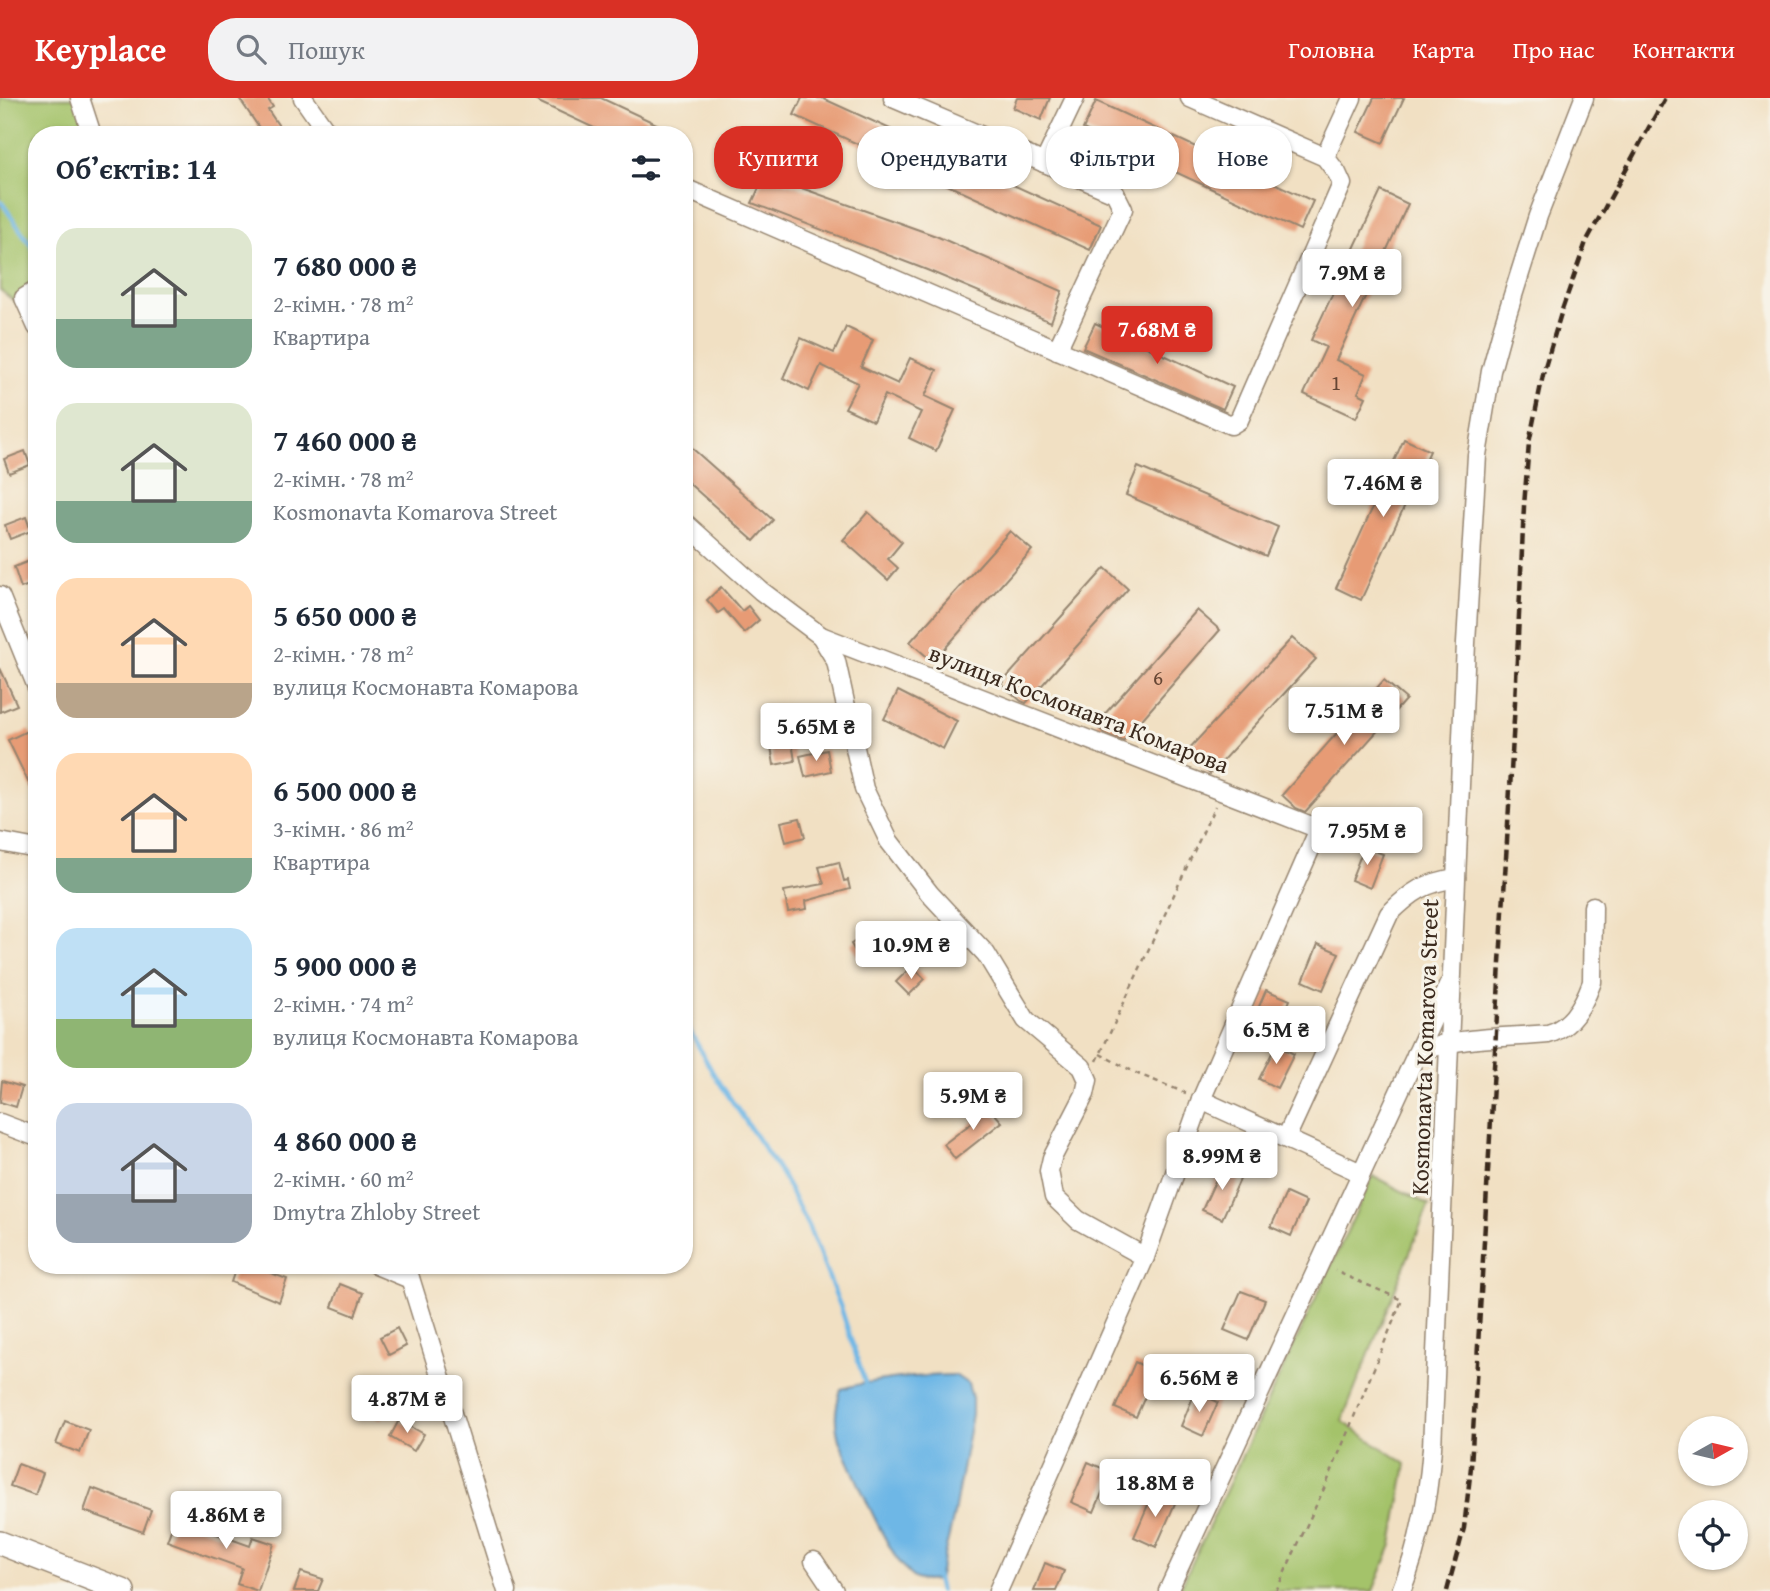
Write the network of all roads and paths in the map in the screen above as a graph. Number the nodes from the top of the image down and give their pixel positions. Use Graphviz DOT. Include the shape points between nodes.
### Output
graph roads {
  1 [pos="80,98"];
  2 [pos="303,98"];
  3 [pos="893,98"];
  4 [pos="1075,98"];
  5 [pos="1190,98"];
  6 [pos="1352,98"];
  7 [pos="1584,98"];
  8 [pos="89,126"];
  9 [pos="323,126"];
  10 [pos="1325,157"];
  11 [pos="1044,163"];
  12 [pos="693,192"];
  13 [pos="1057,350"];
  14 [pos="693,530"];
  15 [pos="0,596"];
  16 [pos="821,636"];
  17 [pos="28,665"];
  18 [pos="1217,803"];
  19 [pos="0,842"];
  20 [pos="28,847"];
  21 [pos="1456,878"];
  22 [pos="1593,906"];
  23 [pos="1452,976"];
  24 [pos="1449,1043"];
  25 [pos="1100,1054"];
  26 [pos="1416,1055"];
  27 [pos="1085,1073"];
  28 [pos="1201,1100"];
  29 [pos="0,1123"];
  30 [pos="28,1134"];
  31 [pos="1286,1138"];
  32 [pos="1361,1173"];
  33 [pos="1145,1257"];
  34 [pos="1319,1264"];
  35 [pos="409,1274"];
  36 [pos="0,1543"];
  37 [pos="814,1561"];
  38 [pos="123,1591"];
  39 [pos="507,1591"];
  40 [pos="834,1591"];
  41 [pos="998,1591"];
  42 [pos="1168,1591"];
  43 [pos="1276,1591"];
  44 [pos="1401,1591"];
  1 -- 8 [label="street"];
  2 -- 9 [label="street"];
  3 -- 11 [label="street"];
  4 -- 11 [label="street"];
  5 -- 10 [label="street"];
  6 -- 10 [label="street"];
  7 -- 21 [label="street, Kosmonavta Komarova Street" via="1538,216 1490,371 1477,455"];
  10 -- 13 [label="street" via="1342,184 1239,420 1231,425"];
  11 -- 13 [label="street" via="1115,193 1123,209"];
  12 -- 13 [label="street"];
  14 -- 16 [label="street, вулиця Космонавта Комарова"];
  15 -- 17 [label="street"];
  16 -- 27 [label="street, вулиця Космонавта Комарова" via="836,661 864,789 889,841 986,954 1026,1020"];
  16 -- 28 [label="street, вулиця Космонавта Комарова" via="1319,829"];
  18 -- 25 [label="path"];
  19 -- 20 [label="street"];
  21 -- 23 [label="street, Kosmonavta Komarova Street"];
  21 -- 31 [label="street" via="1418,889 1389,914"];
  22 -- 24 [label="street" via="1591,982 1569,1023 1548,1034"];
  23 -- 24 [label="street, Kosmonavta Komarova Street"];
  23 -- 26 [label="street"];
  24 -- 26 [label="street"];
  24 -- 44 [label="street, Kosmonavta Komarova Street" via="1429,1484 1418,1542"];
  25 -- 27 [label="path"];
  25 -- 28 [label="path"];
  26 -- 32 [label="street"];
  27 -- 33 [label="street" via="1085,1094 1052,1158 1049,1171 1054,1197 1072,1216"];
  28 -- 31 [label="street"];
  28 -- 33 [label="street"];
  29 -- 30 [label="street"];
  31 -- 32 [label="street"];
  32 -- 34 [label="street"];
  33 -- 41 [label="street"];
  34 -- 42 [label="street"];
  34 -- 43 [label="path" via="1402,1300 1328,1480"];
  35 -- 39 [label="street"];
  36 -- 38 [label="main road"];
  37 -- 40 [label="street"];
}
